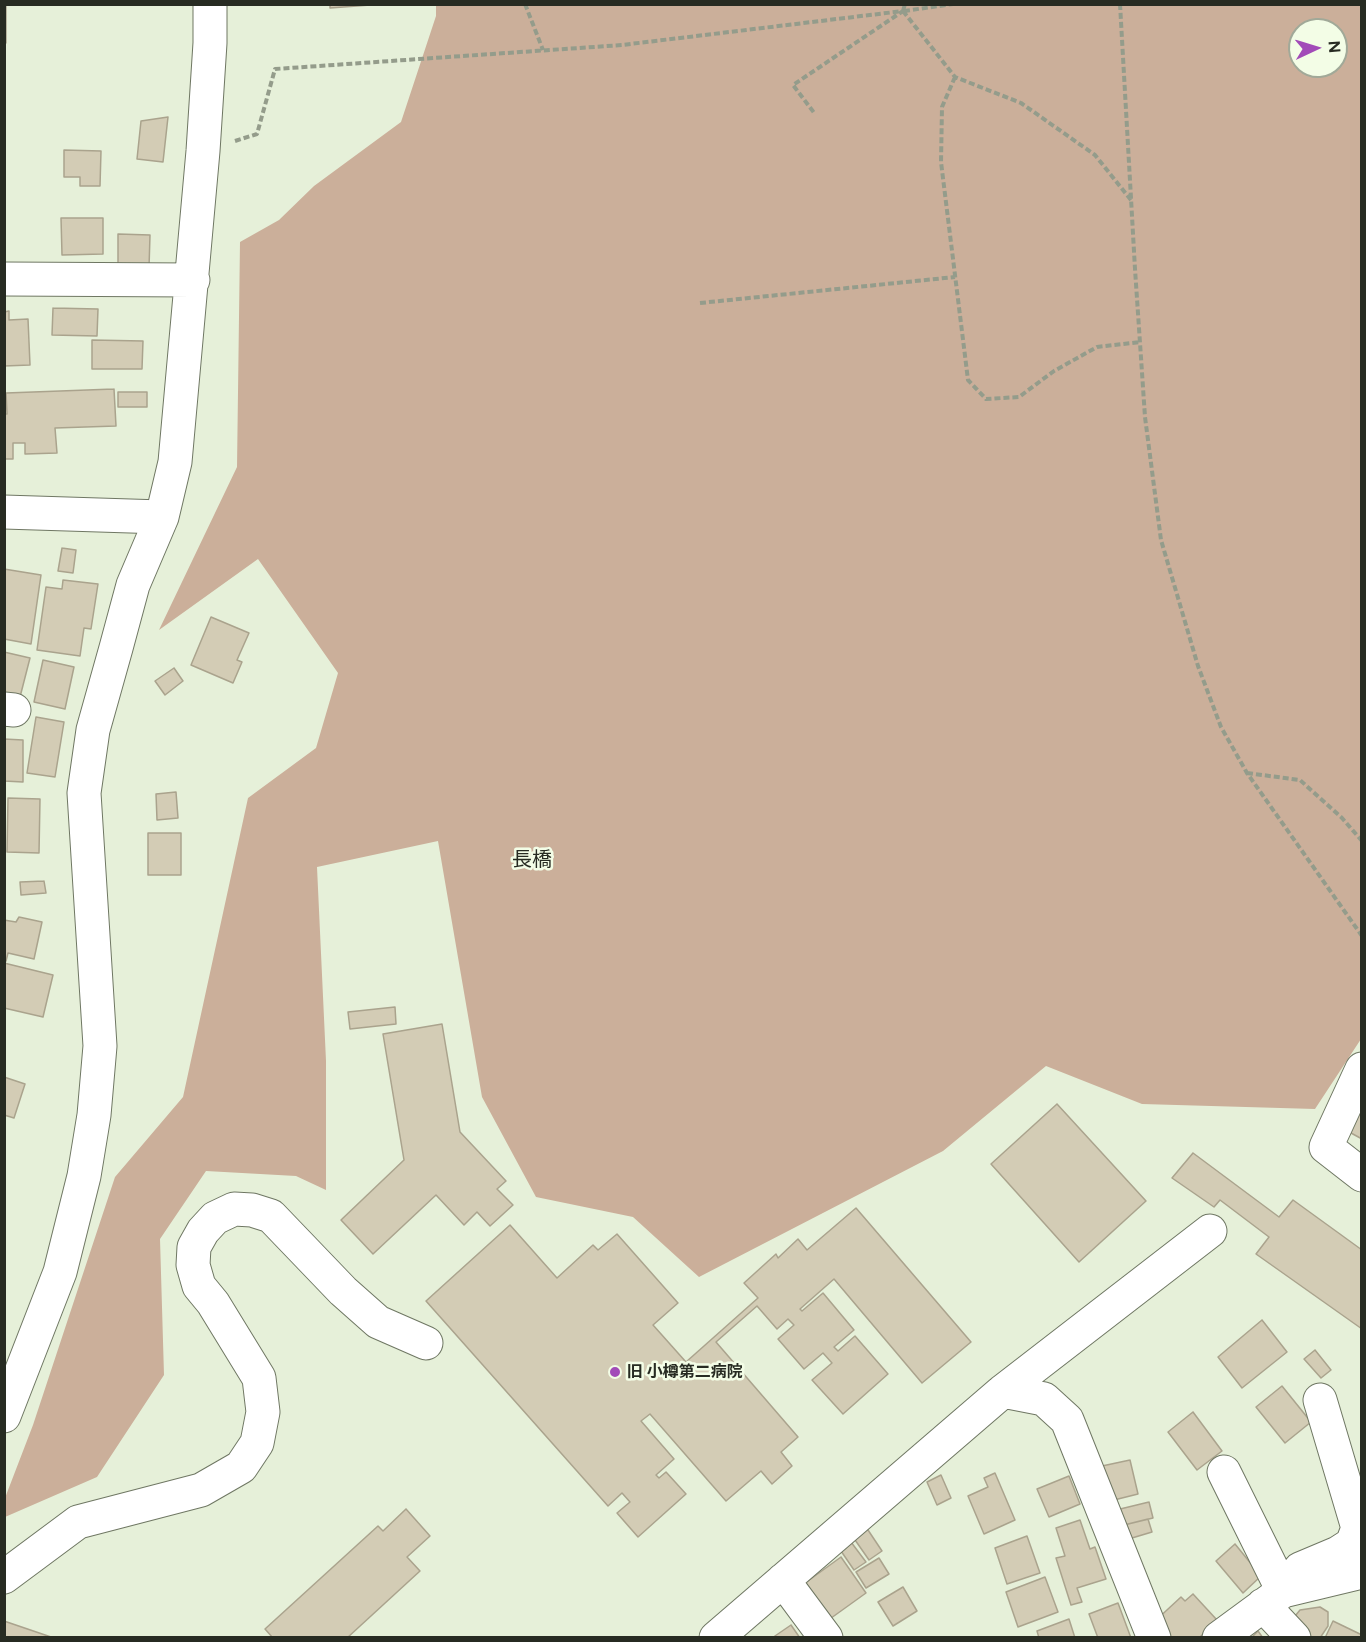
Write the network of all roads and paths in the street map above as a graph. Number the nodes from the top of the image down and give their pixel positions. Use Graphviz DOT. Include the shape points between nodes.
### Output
graph roads {
  1 [pos="210,4"];
  2 [pos="525,4"];
  3 [pos="905,4"];
  4 [pos="953,4"];
  5 [pos="1120,4"];
  6 [pos="903,12"];
  7 [pos="543,50"];
  8 [pos="955,76"];
  9 [pos="815,114"];
  10 [pos="203,151"];
  11 [pos="1131,201"];
  12 [pos="955,277"];
  13 [pos="4,279"];
  14 [pos="193,280"];
  15 [pos="700,303"];
  16 [pos="1140,342"];
  17 [pos="4,512"];
  18 [pos="162,517"];
  19 [pos="1247,772"];
  20 [pos="1362,841"];
  21 [pos="1362,936"];
  22 [pos="1362,1069"];
  23 [pos="1362,1175"];
  24 [pos="1210,1231"];
  25 [pos="426,1342"];
  26 [pos="1003,1391"];
  27 [pos="1320,1400"];
  28 [pos="4,1416"];
  29 [pos="1224,1472"];
  30 [pos="1362,1572"];
  31 [pos="4,1577"];
  32 [pos="783,1580"];
  33 [pos="1273,1598"];
  34 [pos="716,1638"];
  35 [pos="826,1638"];
  36 [pos="1154,1638"];
  37 [pos="1219,1638"];
  38 [pos="1294,1638"];
  1 -- 10 [label="street"];
  2 -- 7 [label="path"];
  3 -- 6 [label="path"];
  4 -- 6 [label="path"];
  5 -- 11 [label="path"];
  6 -- 7 [label="path" via="622,45"];
  6 -- 8 [label="path"];
  6 -- 9 [label="path" via="793,85"];
  7 -- 10 [label="path" via="275,69 257,134"];
  8 -- 11 [label="path" via="1021,103 1095,155"];
  8 -- 12 [label="path" via="942,106 941,162"];
  10 -- 14 [label="street"];
  11 -- 16 [label="path"];
  12 -- 15 [label="path"];
  12 -- 16 [label="path" via="969,380 986,399 1019,397 1054,371 1097,347"];
  13 -- 14 [label="street"];
  14 -- 18 [label="street" via="175,462"];
  16 -- 19 [label="path" via="1161,540 1198,666 1221,727"];
  17 -- 18 [label="street"];
  18 -- 28 [label="street" via="130,596 93,730 84,793 100,1046 84,1176 60,1272"];
  19 -- 20 [label="path" via="1300,780"];
  19 -- 21 [label="path"];
  22 -- 23 [label="street" via="1326,1147"];
  24 -- 26 [label="street"];
  25 -- 31 [label="street" via="378,1322 271,1216 234,1209 215,1218 194,1247 194,1265 199,1286 258,1377 263,1412 257,1443 241,1467 201,1490 78,1522"];
  26 -- 32 [label="street"];
  26 -- 36 [label="street" via="1044,1399 1066,1420"];
  27 -- 33 [label="street" via="1358,1528 1352,1544 1300,1569"];
  29 -- 33 [label="street"];
  30 -- 33 [label="street"];
  32 -- 34 [label="street"];
  32 -- 35 [label="street"];
  33 -- 37 [label="street"];
  33 -- 38 [label="street"];
}
